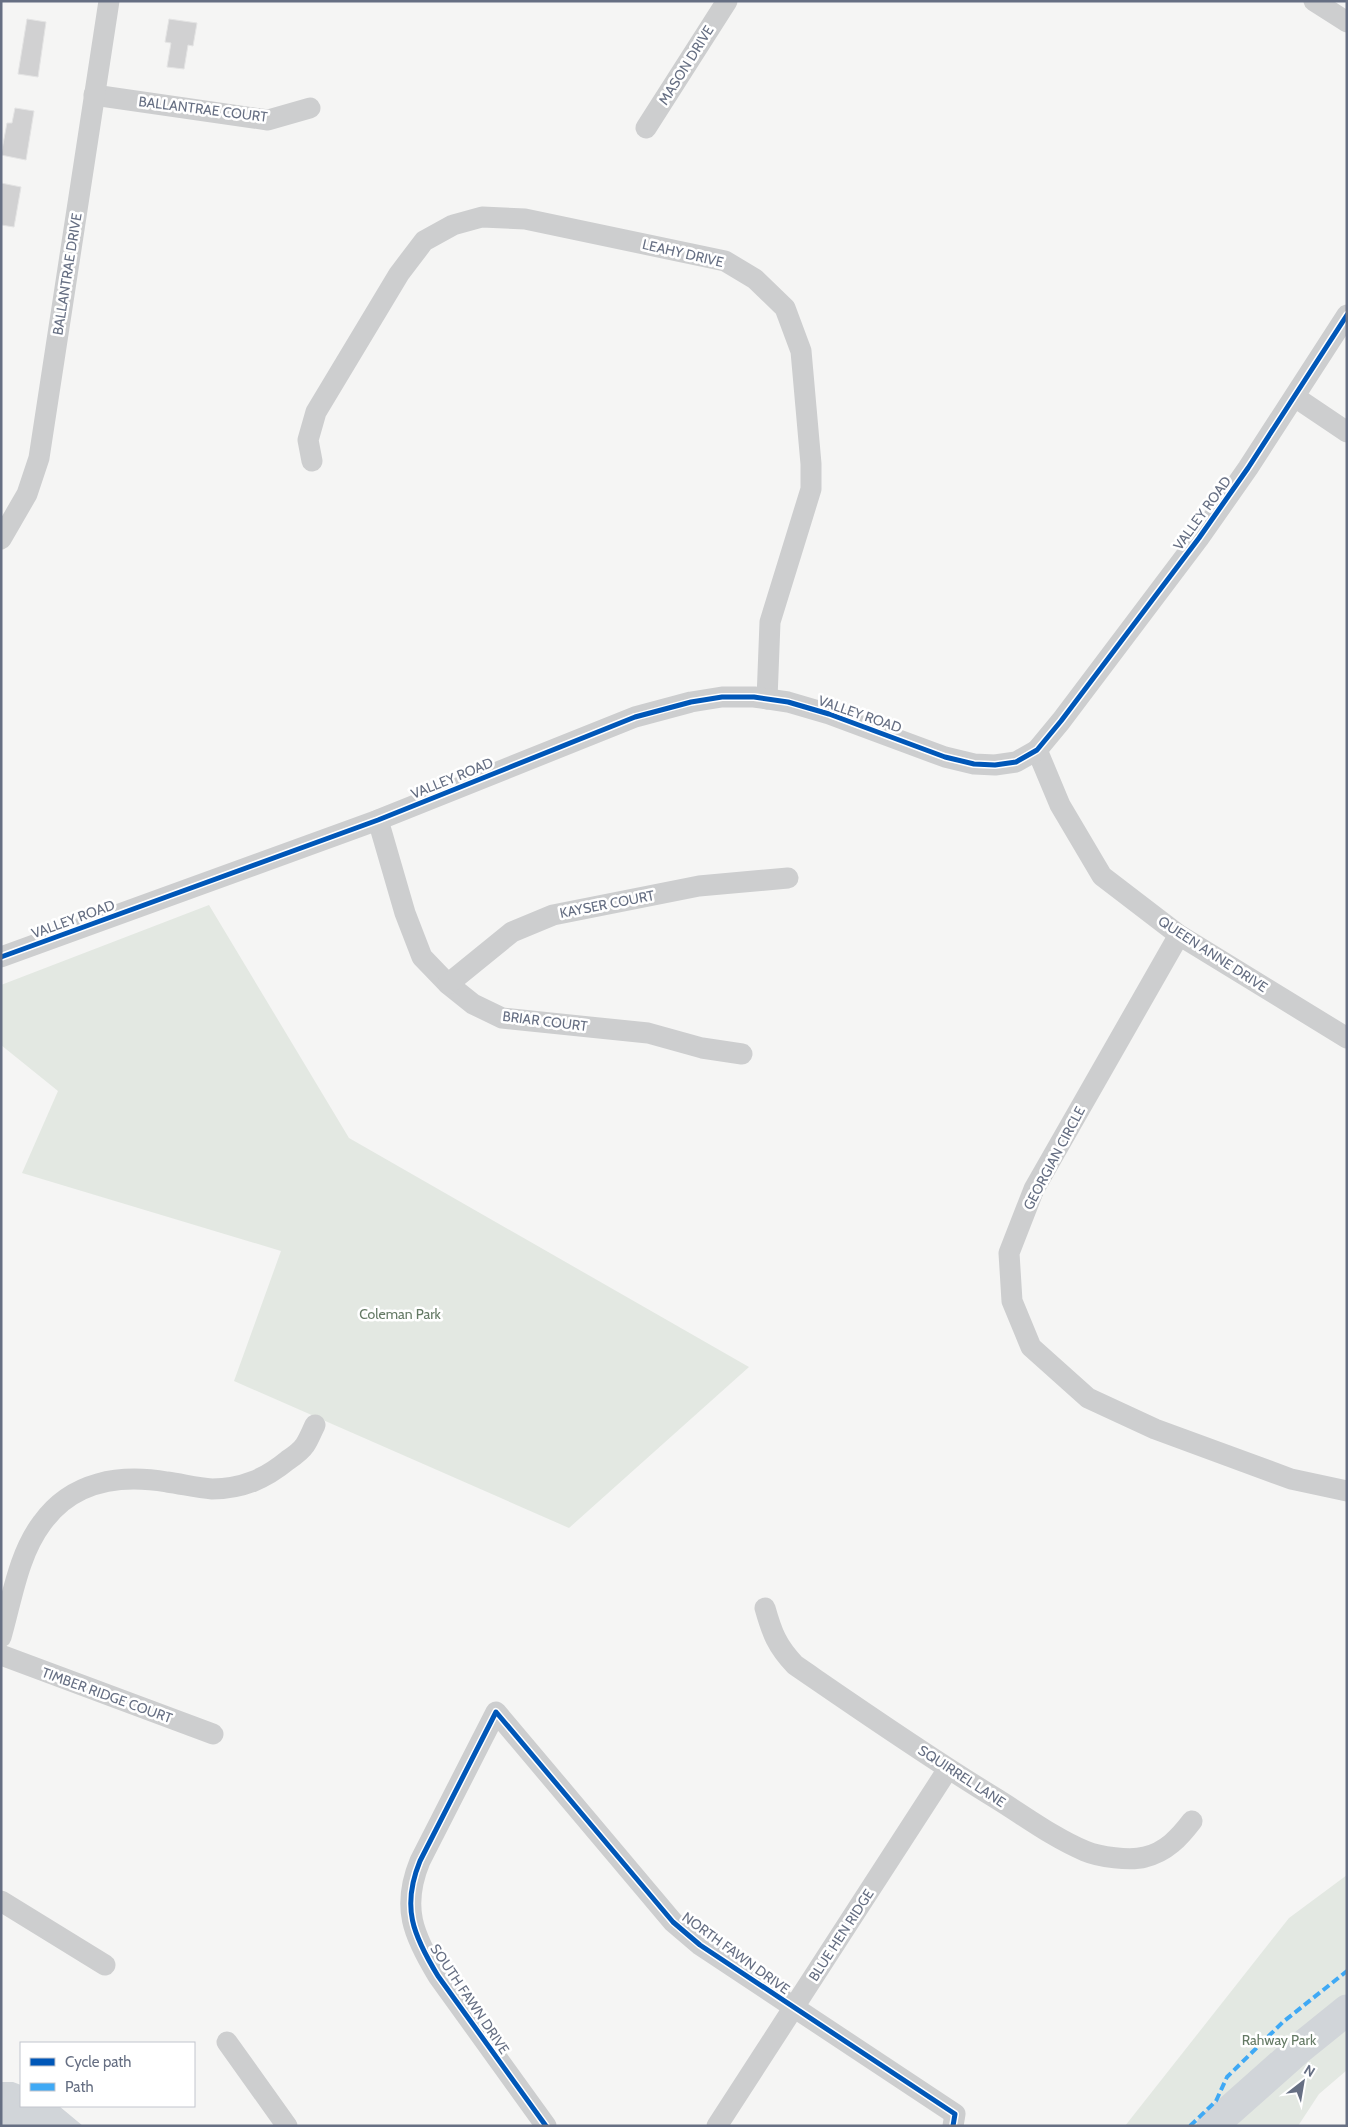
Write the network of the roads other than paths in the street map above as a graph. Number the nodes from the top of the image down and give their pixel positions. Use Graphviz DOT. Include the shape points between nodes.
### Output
graph roads {
  1 [pos="109,1"];
  2 [pos="726,1"];
  3 [pos="1314,1"];
  4 [pos="1347,22"];
  5 [pos="94,95"];
  6 [pos="310,108"];
  7 [pos="646,128"];
  8 [pos="1347,316"];
  9 [pos="1295,397"];
  10 [pos="1347,432"];
  11 [pos="312,461"];
  12 [pos="1,540"];
  13 [pos="768,699"];
  14 [pos="1037,750"];
  15 [pos="378,820"];
  16 [pos="788,878"];
  17 [pos="1179,936"];
  18 [pos="1,956"];
  19 [pos="448,984"];
  20 [pos="1347,1038"];
  21 [pos="742,1054"];
  22 [pos="315,1425"];
  23 [pos="1347,1491"];
  24 [pos="766,1608"];
  25 [pos="1,1637"];
  26 [pos="1,1655"];
  27 [pos="496,1712"];
  28 [pos="214,1734"];
  29 [pos="948,1769"];
  30 [pos="1192,1821"];
  31 [pos="1,1901"];
  32 [pos="105,1965"];
  33 [pos="794,2008"];
  34 [pos="227,2042"];
  35 [pos="287,2126"];
  36 [pos="546,2126"];
  37 [pos="717,2126"];
  38 [pos="954,2126"];
  1 -- 5 [label="street, BALLANTRAE DRIVE"];
  2 -- 7 [label="street, MASON DRIVE"];
  3 -- 4 [label="street"];
  5 -- 6 [label="street, BALLANTRAE COURT" via="268,120"];
  5 -- 12 [label="street, BALLANTRAE DRIVE" via="39,458 27,494"];
  8 -- 9 [label="street, VALLEY ROAD"];
  9 -- 10 [label="street"];
  9 -- 14 [label="street, VALLEY ROAD" via="1199,538"];
  11 -- 13 [label="street, LEAHY DRIVE" via="308,440 316,412 399,274 424,241 453,225 482,217 525,219 725,261 755,279 785,308 801,352 811,489 770,622"];
  13 -- 14 [label="street, VALLEY ROAD" via="830,714 946,757 974,764 1016,762"];
  13 -- 15 [label="street, VALLEY ROAD" via="722,697 635,717"];
  14 -- 17 [label="street, QUEEN ANNE DRIVE" via="1060,806 1102,876"];
  15 -- 18 [label="street, VALLEY ROAD"];
  15 -- 19 [label="street, BRIAR COURT" via="405,913 422,957"];
  16 -- 19 [label="street, KAYSER COURT" via="699,886 552,915 512,932"];
  17 -- 20 [label="street, QUEEN ANNE DRIVE"];
  17 -- 23 [label="street, GEORGIAN CIRCLE" via="1034,1189 1009,1253 1012,1301 1031,1347 1088,1398 1155,1429 1290,1479"];
  19 -- 21 [label="street, BRIAR COURT" via="473,1004 502,1018 648,1033 702,1048"];
  22 -- 25 [label="street" via="304,1446 275,1471 256,1482 210,1489 139,1478 116,1479 74,1494 42,1523 30,1542"];
  24 -- 29 [label="street, SQUIRREL LANE" via="773,1636 796,1665"];
  26 -- 28 [label="street, TIMBER RIDGE COURT"];
  27 -- 33 [label="street, NORTH FAWN DRIVE" via="673,1922 700,1945"];
  27 -- 36 [label="street, SOUTH FAWN DRIVE" via="420,1861 414,1877 410,1911 423,1951 438,1976"];
  29 -- 30 [label="street, SQUIRREL LANE" via="1087,1852 1117,1858 1144,1858 1166,1849"];
  29 -- 33 [label="street, BLUE HEN RIDGE"];
  31 -- 32 [label="street"];
  33 -- 37 [label="street, BLUE HEN RIDGE"];
  33 -- 38 [label="street, NORTH FAWN DRIVE" via="955,2114"];
  34 -- 35 [label="street"];
}
